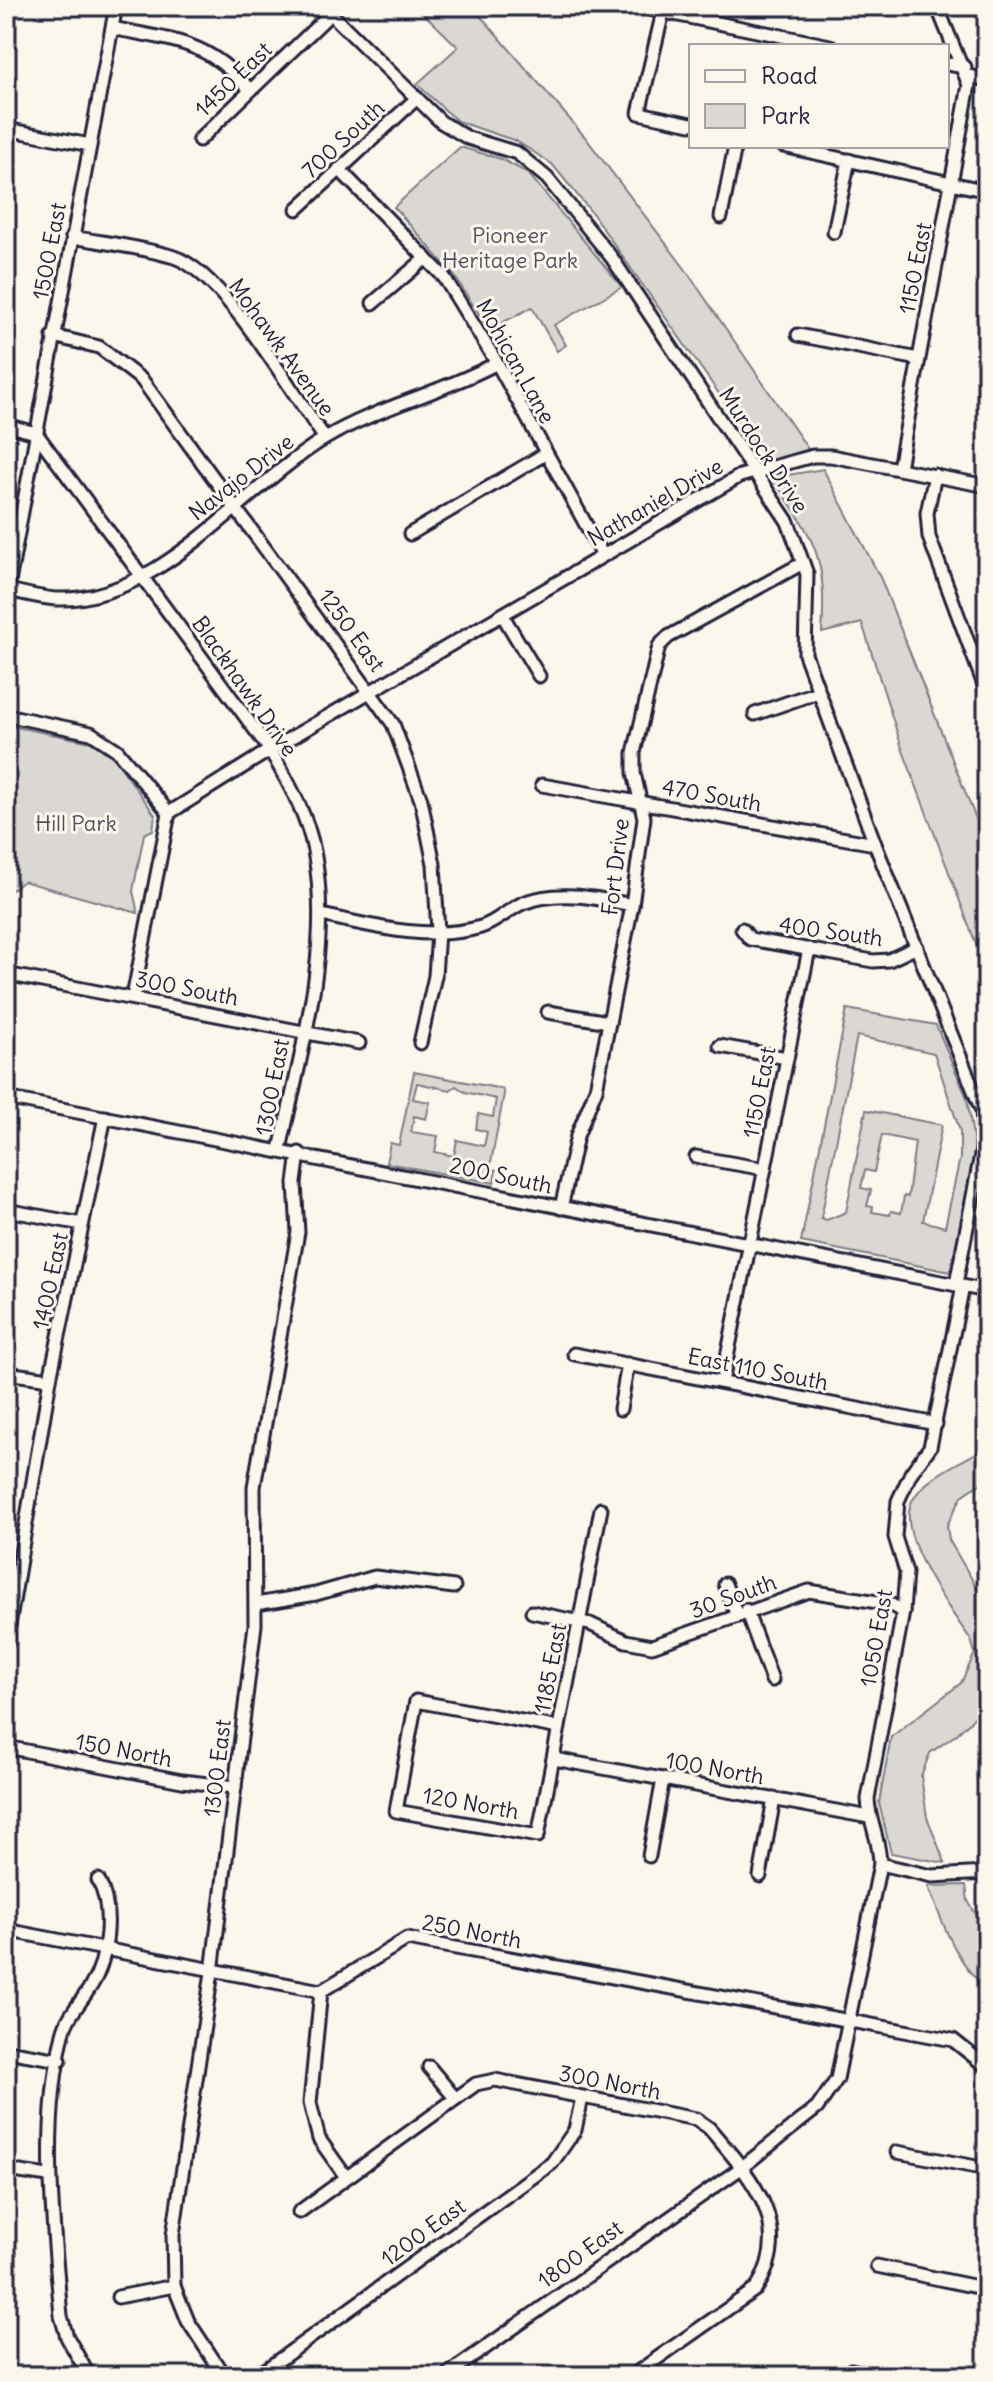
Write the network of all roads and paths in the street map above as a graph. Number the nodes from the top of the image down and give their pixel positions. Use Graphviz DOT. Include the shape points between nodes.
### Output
graph roads {
  1 [pos="116,6"];
  2 [pos="635,6"];
  3 [pos="937,6"];
  4 [pos="326,10"];
  5 [pos="663,12"];
  6 [pos="112,28"];
  7 [pos="820,44"];
  8 [pos="949,65"];
  9 [pos="966,72"];
  10 [pos="987,80"];
  11 [pos="250,90"];
  12 [pos="417,98"];
  13 [pos="689,124"];
  14 [pos="6,129"];
  15 [pos="199,140"];
  16 [pos="90,145"];
  17 [pos="735,148"];
  18 [pos="792,148"];
  19 [pos="849,160"];
  20 [pos="339,169"];
  21 [pos="951,182"];
  22 [pos="987,191"];
  23 [pos="297,209"];
  24 [pos="721,217"];
  25 [pos="834,232"];
  26 [pos="72,237"];
  27 [pos="426,258"];
  28 [pos="373,303"];
  29 [pos="798,335"];
  30 [pos="53,336"];
  31 [pos="918,359"];
  32 [pos="497,363"];
  33 [pos="6,425"];
  34 [pos="36,433"];
  35 [pos="325,438"];
  36 [pos="545,454"];
  37 [pos="899,468"];
  38 [pos="755,471"];
  39 [pos="935,475"];
  40 [pos="987,486"];
  41 [pos="236,505"];
  42 [pos="410,534"];
  43 [pos="602,554"];
  44 [pos="803,563"];
  45 [pos="143,578"];
  46 [pos="7,594"];
  47 [pos="503,616"];
  48 [pos="539,676"];
  49 [pos="372,692"];
  50 [pos="818,692"];
  51 [pos="987,693"];
  52 [pos="755,714"];
  53 [pos="6,715"];
  54 [pos="270,750"];
  55 [pos="542,785"];
  56 [pos="641,804"];
  57 [pos="169,813"];
  58 [pos="875,844"];
  59 [pos="632,905"];
  60 [pos="322,915"];
  61 [pos="742,929"];
  62 [pos="438,932"];
  63 [pos="917,947"];
  64 [pos="809,949"];
  65 [pos="6,974"];
  66 [pos="133,997"];
  67 [pos="548,1012"];
  68 [pos="609,1022"];
  69 [pos="304,1032"];
  70 [pos="359,1043"];
  71 [pos="420,1043"];
  72 [pos="720,1046"];
  73 [pos="787,1058"];
  74 [pos="6,1098"];
  75 [pos="105,1117"];
  76 [pos="280,1150"];
  77 [pos="299,1153"];
  78 [pos="696,1157"];
  79 [pos="765,1169"];
  80 [pos="561,1208"];
  81 [pos="6,1210"];
  82 [pos="82,1224"];
  83 [pos="750,1244"];
  84 [pos="960,1285"];
  85 [pos="987,1291"];
  86 [pos="574,1354"];
  87 [pos="628,1364"];
  88 [pos="6,1373"];
  89 [pos="50,1379"];
  90 [pos="722,1382"];
  91 [pos="620,1409"];
  92 [pos="936,1424"];
  93 [pos="601,1509"];
  94 [pos="725,1584"];
  95 [pos="454,1587"];
  96 [pos="256,1604"];
  97 [pos="532,1612"];
  98 [pos="741,1612"];
  99 [pos="903,1612"];
  100 [pos="580,1622"];
  101 [pos="6,1644"];
  102 [pos="772,1680"];
  103 [pos="559,1728"];
  104 [pos="6,1747"];
  105 [pos="554,1759"];
  106 [pos="663,1779"];
  107 [pos="235,1787"];
  108 [pos="774,1799"];
  109 [pos="869,1817"];
  110 [pos="538,1836"];
  111 [pos="649,1856"];
  112 [pos="880,1864"];
  113 [pos="987,1873"];
  114 [pos="760,1876"];
  115 [pos="98,1880"];
  116 [pos="6,1930"];
  117 [pos="104,1949"];
  118 [pos="212,1972"];
  119 [pos="321,1991"];
  120 [pos="849,2023"];
  121 [pos="6,2051"];
  122 [pos="60,2060"];
  123 [pos="429,2067"];
  124 [pos="987,2067"];
  125 [pos="455,2098"];
  126 [pos="582,2098"];
  127 [pos="897,2152"];
  128 [pos="741,2168"];
  129 [pos="987,2169"];
  130 [pos="6,2170"];
  131 [pos="48,2176"];
  132 [pos="346,2177"];
  133 [pos="299,2212"];
  134 [pos="877,2266"];
  135 [pos="174,2286"];
  136 [pos="987,2289"];
  137 [pos="118,2297"];
  138 [pos="987,2337"];
  139 [pos="987,2370"];
  140 [pos="851,2373"];
  141 [pos="639,2374"];
  142 [pos="89,2376"];
  143 [pos="224,2376"];
  144 [pos="257,2376"];
  145 [pos="445,2376"];
  146 [pos="882,2376"];
  147 [pos="978,2376"];
  1 -- 6 [label="street, 1500 East"];
  2 -- 5 [label="street"];
  3 -- 9 [label="street"];
  4 -- 11 [label="street, 1450 East"];
  4 -- 12 [label="street, Murdock Drive"];
  5 -- 7 [label="street"];
  5 -- 13 [label="street" via="639,113"];
  6 -- 11 [label="street" via="200,48"];
  6 -- 16 [label="street, 1500 East"];
  8 -- 9 [label="street"];
  9 -- 10 [label="street"];
  9 -- 21 [label="street, 1150 East" via="969,85"];
  11 -- 15 [label="street, 1450 East"];
  12 -- 20 [label="street, 700 South"];
  12 -- 38 [label="street, Murdock Drive" via="452,130 517,153 547,178 612,258"];
  14 -- 16 [label="street"];
  16 -- 26 [label="street, 1500 East"];
  17 -- 24 [label="street"];
  18 -- 19 [label="street"];
  19 -- 21 [label="street"];
  19 -- 25 [label="street"];
  20 -- 23 [label="street, 700 South"];
  20 -- 27 [label="street, Mohican Lane"];
  21 -- 22 [label="street"];
  21 -- 31 [label="street, 1150 East"];
  26 -- 30 [label="street, 1500 East"];
  26 -- 35 [label="street, Mohawk Avenue" via="175,257 201,271"];
  27 -- 28 [label="street"];
  27 -- 32 [label="street, Mohican Lane" via="444,277"];
  29 -- 31 [label="street"];
  30 -- 34 [label="street, 1500 East"];
  30 -- 41 [label="street, 1250 East" via="99,347 130,368"];
  31 -- 37 [label="street, 1150 East"];
  32 -- 35 [label="street, Navajo Drive"];
  32 -- 36 [label="street, Mohican Lane"];
  33 -- 34 [label="street"];
  34 -- 45 [label="street, Blackhawk Drive"];
  34 -- 46 [label="street, 1500 East"];
  35 -- 41 [label="street, Navajo Drive"];
  36 -- 42 [label="street"];
  36 -- 43 [label="street, Mohican Lane"];
  37 -- 38 [label="street, Nathaniel Drive" via="813,456"];
  37 -- 39 [label="street, Nathaniel Drive"];
  38 -- 43 [label="street, Nathaniel Drive"];
  38 -- 44 [label="street, Murdock Drive" via="788,522"];
  39 -- 40 [label="street, Nathaniel Drive"];
  39 -- 51 [label="street" via="927,513 929,537"];
  41 -- 45 [label="street, Navajo Drive"];
  41 -- 49 [label="street, 1250 East"];
  43 -- 47 [label="street, Nathaniel Drive"];
  44 -- 50 [label="street, Murdock Drive" via="805,654"];
  44 -- 56 [label="street, Fort Drive" via="659,646 634,753"];
  45 -- 46 [label="street, Navajo Drive" via="96,594 56,599"];
  45 -- 54 [label="street, Blackhawk Drive"];
  47 -- 48 [label="street"];
  47 -- 49 [label="street, Nathaniel Drive"];
  49 -- 54 [label="street, Nathaniel Drive"];
  49 -- 62 [label="street, 1250 East" via="393,724 421,800 434,864"];
  50 -- 52 [label="street"];
  50 -- 58 [label="street, Murdock Drive"];
  53 -- 57 [label="street" via="91,733 117,750"];
  54 -- 57 [label="street, Nathaniel Drive"];
  54 -- 60 [label="street, Blackhawk Drive" via="314,849"];
  55 -- 56 [label="street, 470 South"];
  56 -- 58 [label="street, 470 South"];
  56 -- 59 [label="street, Fort Drive" via="644,840"];
  57 -- 66 [label="street"];
  58 -- 63 [label="street, Murdock Drive"];
  59 -- 62 [label="street" via="549,894 482,927"];
  59 -- 68 [label="street, Fort Drive"];
  60 -- 62 [label="street" via="376,927"];
  60 -- 69 [label="street, Blackhawk Drive"];
  61 -- 64 [label="street, 400 South" via="750,939"];
  62 -- 71 [label="street, 1250 East" via="435,976"];
  63 -- 64 [label="street, 400 South" via="873,961"];
  63 -- 84 [label="street, Murdock Drive" via="982,1111 984,1139"];
  64 -- 73 [label="street, 1150 East"];
  65 -- 66 [label="street, 300 South"];
  66 -- 69 [label="street, 300 South"];
  67 -- 68 [label="street"];
  68 -- 80 [label="street, Fort Drive" via="596,1089 577,1136"];
  69 -- 70 [label="street, 300 South"];
  69 -- 76 [label="street, 1300 East"];
  72 -- 73 [label="street"];
  73 -- 79 [label="street, 1150 East"];
  74 -- 75 [label="street, 200 South"];
  75 -- 76 [label="street, 200 South"];
  75 -- 82 [label="street, 1400 East"];
  76 -- 77 [label="street, 200 South"];
  77 -- 80 [label="street, 200 South"];
  77 -- 96 [label="street, 1300 East" via="298,1232 254,1487"];
  78 -- 79 [label="street"];
  79 -- 83 [label="street, 1150 East"];
  80 -- 83 [label="street, 200 South"];
  81 -- 82 [label="street"];
  82 -- 89 [label="street, 1400 East"];
  83 -- 84 [label="street, 200 South"];
  83 -- 90 [label="street, 1150 East"];
  84 -- 85 [label="street, 200 South"];
  84 -- 92 [label="street, 1050 East"];
  86 -- 87 [label="street, East 110 South"];
  87 -- 90 [label="street, East 110 South"];
  87 -- 91 [label="street"];
  88 -- 89 [label="street"];
  89 -- 101 [label="street, 1400 East"];
  90 -- 92 [label="street, East 110 South"];
  92 -- 99 [label="street, 1050 East" via="930,1447 898,1501 895,1537 906,1572"];
  93 -- 100 [label="street, 1185 East"];
  94 -- 98 [label="street"];
  95 -- 96 [label="street" via="375,1577"];
  96 -- 107 [label="street, 1300 East"];
  97 -- 100 [label="street, 30 South"];
  98 -- 99 [label="street, 30 South" via="809,1591 890,1604"];
  98 -- 100 [label="street, 30 South" via="652,1646"];
  98 -- 102 [label="street"];
  99 -- 109 [label="street, 1050 East" via="868,1785"];
  100 -- 103 [label="street, 1185 East"];
  103 -- 105 [label="street, 1185 East"];
  103 -- 110 [label="street, 120 North" via="416,1701 396,1811"];
  104 -- 107 [label="street, 150 North"];
  105 -- 106 [label="street, 100 North"];
  105 -- 110 [label="street, 1185 East"];
  106 -- 108 [label="street, 100 North"];
  106 -- 111 [label="street"];
  107 -- 118 [label="street, 1300 East"];
  108 -- 109 [label="street, 100 North"];
  108 -- 114 [label="street"];
  109 -- 112 [label="street, 1050 East" via="880,1841"];
  112 -- 113 [label="street" via="932,1876"];
  112 -- 120 [label="street"];
  115 -- 117 [label="street" via="107,1895"];
  116 -- 117 [label="street"];
  117 -- 118 [label="street"];
  117 -- 122 [label="street" via="93,1983 63,2032"];
  118 -- 119 [label="street"];
  118 -- 135 [label="street, 1300 East" via="173,2235"];
  119 -- 120 [label="street, 250 North" via="407,1939"];
  119 -- 132 [label="street" via="310,2103 319,2139"];
  120 -- 124 [label="street" via="953,2040"];
  120 -- 128 [label="street" via="837,2079 817,2108"];
  121 -- 122 [label="street"];
  122 -- 131 [label="street"];
  123 -- 125 [label="street"];
  125 -- 126 [label="street, 300 North" via="476,2084 495,2080"];
  125 -- 132 [label="street, 300 North"];
  126 -- 128 [label="street, 300 North" via="696,2119"];
  126 -- 144 [label="street, 1200 East" via="575,2130 552,2163"];
  127 -- 129 [label="street"];
  128 -- 141 [label="street, 300 North" via="767,2205 772,2230 763,2277 756,2289"];
  128 -- 145 [label="street, 1800 East"];
  130 -- 131 [label="street"];
  131 -- 142 [label="street" via="61,2316"];
  132 -- 133 [label="street, 300 North"];
  134 -- 136 [label="street"];
  135 -- 137 [label="street"];
  135 -- 143 [label="street, 1300 East" via="188,2321"];
  136 -- 138 [label="street"];
  139 -- 147 [label="street"];
  140 -- 146 [label="street"];
}
